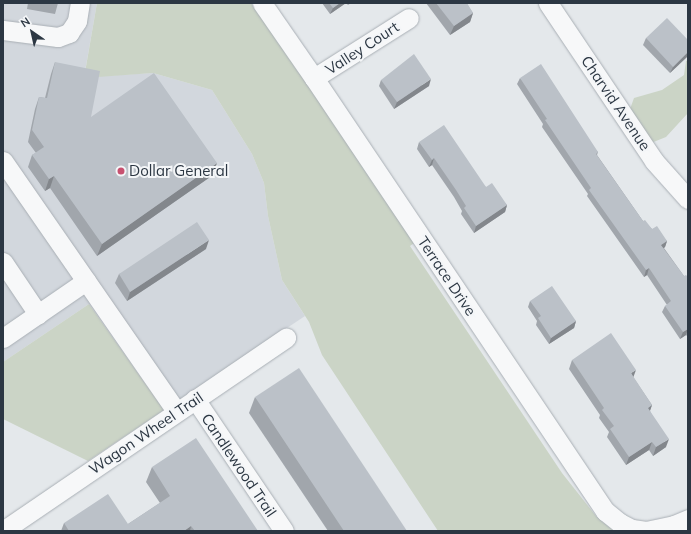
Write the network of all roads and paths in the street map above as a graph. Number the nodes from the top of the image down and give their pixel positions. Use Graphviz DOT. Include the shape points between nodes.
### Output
graph roads {
  1 [pos="80,3"];
  2 [pos="262,3"];
  3 [pos="548,3"];
  4 [pos="409,18"];
  5 [pos="3,30"];
  6 [pos="314,78"];
  7 [pos="3,161"];
  8 [pos="688,199"];
  9 [pos="3,262"];
  10 [pos="86,281"];
  11 [pos="38,314"];
  12 [pos="3,338"];
  13 [pos="286,338"];
  14 [pos="195,399"];
  15 [pos="177,412"];
  16 [pos="688,519"];
  17 [pos="6,527"];
  18 [pos="284,531"];
  19 [pos="646,531"];
  1 -- 5 [label="street" via="77,21 69,33 58,37"];
  2 -- 6 [label="street, Terrace Drive"];
  3 -- 8 [label="street, Charvid Avenue" via="654,161"];
  4 -- 6 [label="street, Valley Court"];
  6 -- 19 [label="street, Terrace Drive" via="605,510 620,523 632,529"];
  7 -- 10 [label="street"];
  9 -- 11 [label="street"];
  10 -- 11 [label="street"];
  10 -- 15 [label="street"];
  11 -- 12 [label="street"];
  13 -- 14 [label="street, Wagon Wheel Trail"];
  14 -- 15 [label="street, Wagon Wheel Trail"];
  14 -- 18 [label="street, Candlewood Trail"];
  15 -- 17 [label="street, Wagon Wheel Trail"];
  16 -- 19 [label="street"];
}
